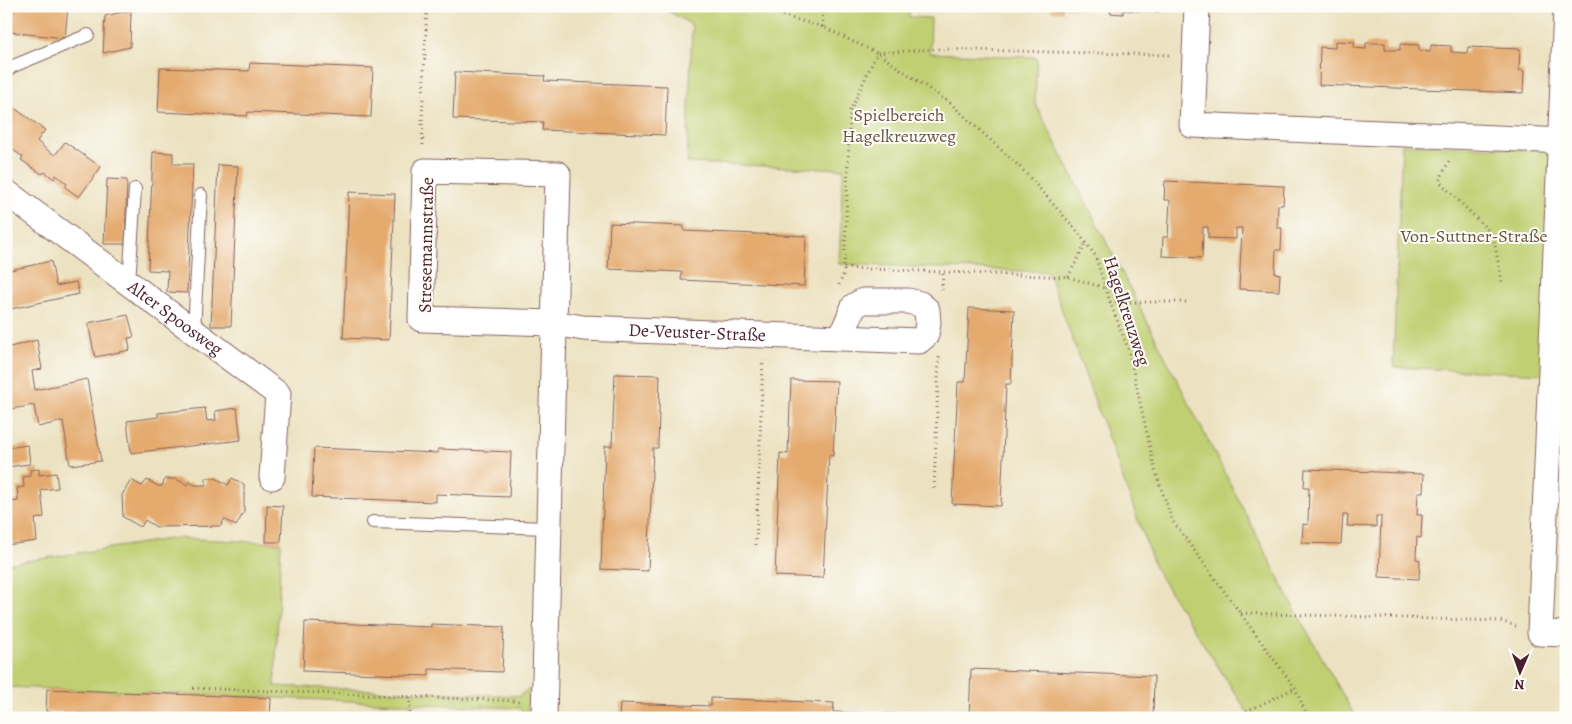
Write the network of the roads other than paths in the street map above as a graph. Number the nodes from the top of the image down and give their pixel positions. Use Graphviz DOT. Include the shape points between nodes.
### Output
graph roads {
  1 [pos="1197,6"];
  2 [pos="1566,9"];
  3 [pos="88,35"];
  4 [pos="6,73"];
  5 [pos="1563,141"];
  6 [pos="135,189"];
  7 [pos="6,192"];
  8 [pos="201,195"];
  9 [pos="129,283"];
  10 [pos="554,323"];
  11 [pos="194,331"];
  12 [pos="841,337"];
  13 [pos="272,477"];
  14 [pos="373,522"];
  15 [pos="549,528"];
  16 [pos="1566,634"];
  17 [pos="545,710"];
  1 -- 5 [label="street" via="1192,125"];
  2 -- 5 [label="street"];
  3 -- 4 [label="lane" via="11,67"];
  5 -- 16 [label="street" via="1540,633"];
  6 -- 9 [label="lane"];
  7 -- 9 [label="street, Alter Spoosweg"];
  8 -- 11 [label="lane"];
  9 -- 11 [label="street, Alter Spoosweg"];
  10 -- 10 [label="street, Stresemannstraße" via="421,319 425,171 558,174"];
  10 -- 12 [label="street, De-Veuster-Straße" via="583,328"];
  10 -- 15 [label="street, Stresemannstraße"];
  11 -- 13 [label="street, Alter Spoosweg" via="278,394"];
  14 -- 15 [label="lane"];
  15 -- 17 [label="street, Stresemannstraße"];
}
